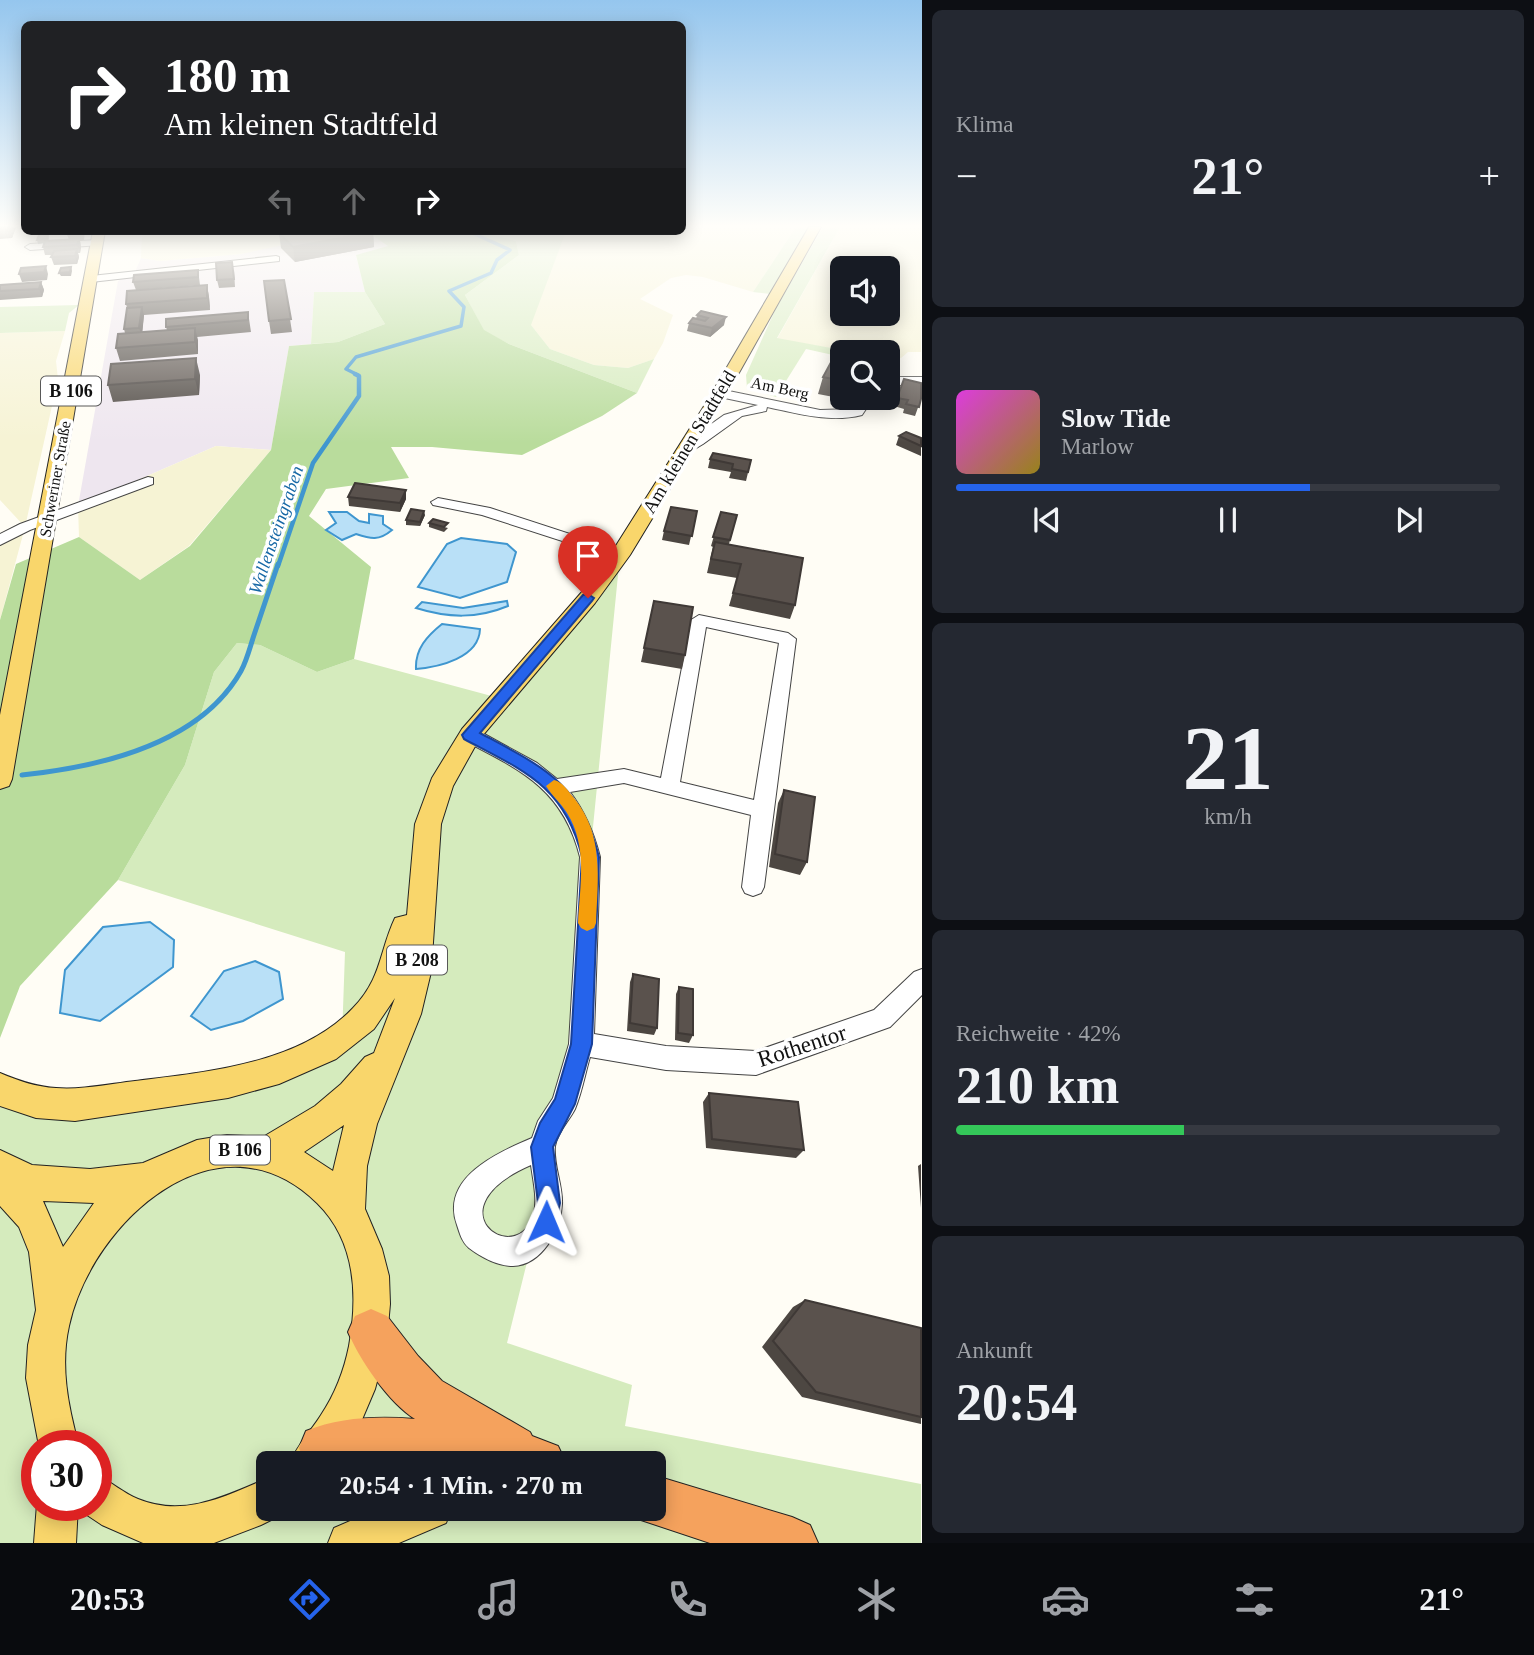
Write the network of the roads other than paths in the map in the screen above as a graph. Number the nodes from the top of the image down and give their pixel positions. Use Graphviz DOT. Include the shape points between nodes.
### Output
graph roads {
  1 [pos="87,299"];
  2 [pos="772,299"];
  3 [pos="900,381"];
  4 [pos="922,381"];
  5 [pos="719,393"];
  6 [pos="794,409"];
  7 [pos="859,410"];
  8 [pos="688,447"];
  9 [pos="148,481"];
  10 [pos="438,502"];
  11 [pos="48,519"];
  12 [pos="0,540"];
  13 [pos="620,555"];
  14 [pos="470,735"];
  15 [pos="0,779"];
  16 [pos="556,787"];
  17 [pos="668,787"];
  18 [pos="762,810"];
  19 [pos="423,864"];
  20 [pos="753,887"];
  21 [pos="922,979"];
  22 [pos="582,1044"];
  23 [pos="389,1050"];
  24 [pos="0,1089"];
  25 [pos="542,1147"];
  26 [pos="266,1153"];
  27 [pos="0,1167"];
  28 [pos="146,1180"];
  29 [pos="0,1181"];
  30 [pos="348,1212"];
  31 [pos="53,1312"];
  32 [pos="371,1332"];
  33 [pos="54,1430"];
  34 [pos="320,1451"];
  35 [pos="327,1451"];
  36 [pos="480,1451"];
  37 [pos="518,1451"];
  38 [pos="666,1504"];
  39 [pos="256,1506"];
  40 [pos="112,1509"];
  41 [pos="56,1521"];
  42 [pos="400,1521"];
  43 [pos="183,1535"];
  44 [pos="55,1543"];
  45 [pos="349,1543"];
  46 [pos="792,1543"];
  1 -- 11 [label="main road, Schweriner Straße / B 106"];
  2 -- 5 [label="main road, Am kleinen Stadtfeld / B 208"];
  3 -- 4 [label="street"];
  5 -- 6 [label="street, Am Berg"];
  5 -- 8 [label="main road, Am kleinen Stadtfeld / B 208"];
  6 -- 7 [label="street, Am Berg" via="827,415"];
  6 -- 8 [label="street" via="740,410"];
  8 -- 13 [label="main road, Am kleinen Stadtfeld / B 208"];
  9 -- 11 [label="street"];
  10 -- 13 [label="street" via="485,511"];
  11 -- 12 [label="street"];
  11 -- 15 [label="main road, Schweriner Straße / B 106"];
  13 -- 14 [label="main road, Am kleinen Stadtfeld / B 208"];
  14 -- 16 [label="street"];
  14 -- 19 [label="main road, Am kleinen Stadtfeld / B 208" via="441,785 428,824"];
  16 -- 17 [label="street" via="624,776"];
  16 -- 22 [label="street" via="584,829 590,857"];
  17 -- 18 [label="street"];
  17 -- 18 [label="street" via="699,620 788,639"];
  18 -- 20 [label="street"];
  19 -- 23 [label="main road, B 208" via="416,972 406,1014"];
  19 -- 24 [label="main road" via="407,891 400,956 389,984 367,1015 321,1051 260,1076 75,1105 22,1100"];
  21 -- 22 [label="street, Rothentor" via="882,1019 756,1063 666,1058"];
  22 -- 25 [label="street" via="564,1104"];
  23 -- 26 [label="main road, B 208" via="337,1112 303,1136"];
  23 -- 30 [label="main road, B 208" via="350,1166"];
  26 -- 28 [label="main road, B 106" via="206,1154"];
  26 -- 30 [label="main road, B 106" via="298,1165 326,1184"];
  27 -- 28 [label="main road, B 106" via="54,1186"];
  28 -- 31 [label="main road, B 106" via="89,1235"];
  29 -- 31 [label="main road, B 106" via="32,1215 47,1252"];
  30 -- 32 [label="main road, B 106" via="364,1247 372,1287"];
  31 -- 33 [label="main road, B 106" via="45,1358 47,1405"];
  32 -- 34 [label="main road, B 106" via="362,1376 342,1420"];
  32 -- 37 [label="highway, B 106" via="425,1398"];
  35 -- 36 [label="highway, B 106" via="345,1443 412,1442"];
  38 -- 46 [label="highway"];
  39 -- 43 [label="main road"];
  40 -- 43 [label="main road"];
  41 -- 44 [label="main road"];
  42 -- 45 [label="main road"];
}
